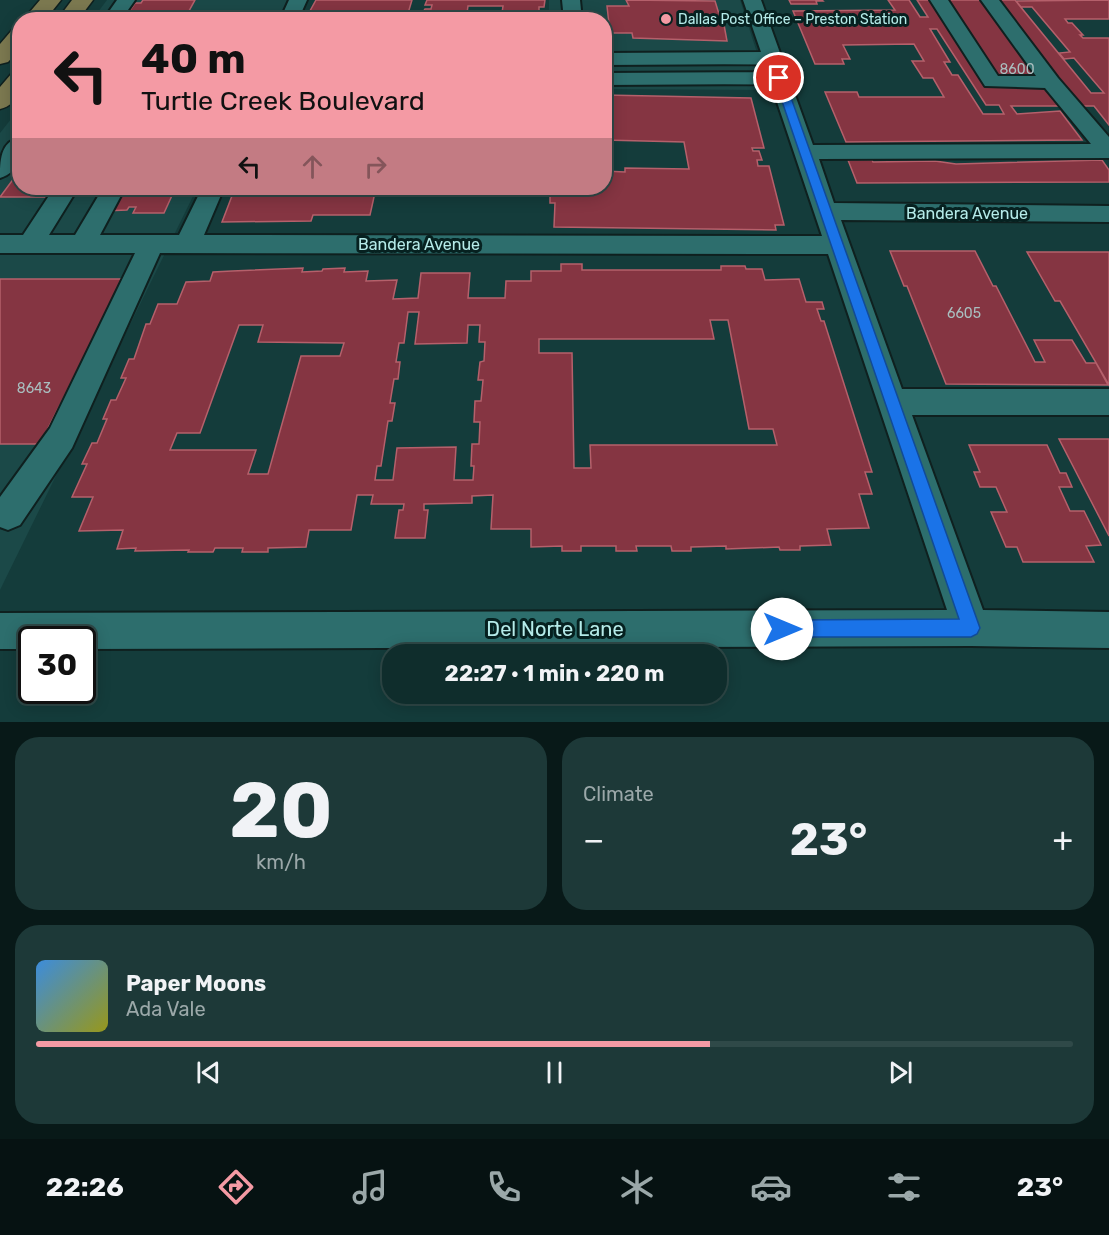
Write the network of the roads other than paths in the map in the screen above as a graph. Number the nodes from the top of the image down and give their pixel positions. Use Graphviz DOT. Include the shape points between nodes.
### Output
graph roads {
  1 [pos="51,0"];
  2 [pos="83,0"];
  3 [pos="752,0"];
  4 [pos="939,0"];
  5 [pos="990,0"];
  6 [pos="40,12"];
  7 [pos="73,12"];
  8 [pos="12,44"];
  9 [pos="0,57"];
  10 [pos="612,58"];
  11 [pos="772,58"];
  12 [pos="779,78"];
  13 [pos="612,79"];
  14 [pos="1051,82"];
  15 [pos="1109,151"];
  16 [pos="805,152"];
  17 [pos="12,154"];
  18 [pos="0,170"];
  19 [pos="62,195"];
  20 [pos="110,195"];
  21 [pos="210,195"];
  22 [pos="825,210"];
  23 [pos="1109,214"];
  24 [pos="31,243"];
  25 [pos="82,243"];
  26 [pos="152,243"];
  27 [pos="188,243"];
  28 [pos="0,244"];
  29 [pos="838,245"];
  30 [pos="892,402"];
  31 [pos="1109,402"];
  32 [pos="3,520"];
  33 [pos="971,628"];
  34 [pos="1109,630"];
  35 [pos="0,631"];
  1 -- 6 [label="main road"];
  2 -- 7 [label="main road"];
  3 -- 11 [label="street"];
  4 -- 14 [label="street" via="992,82"];
  5 -- 14 [label="street"];
  8 -- 9 [label="main road"];
  10 -- 11 [label="street"];
  11 -- 12 [label="street"];
  12 -- 13 [label="street"];
  12 -- 16 [label="street"];
  14 -- 15 [label="street"];
  15 -- 16 [label="street"];
  16 -- 22 [label="street"];
  17 -- 18 [label="street"];
  19 -- 24 [label="street"];
  20 -- 25 [label="street"];
  21 -- 27 [label="street"];
  22 -- 23 [label="street, Bandera Avenue"];
  22 -- 29 [label="street"];
  24 -- 25 [label="street, Bandera Avenue"];
  24 -- 28 [label="street, Bandera Avenue"];
  25 -- 26 [label="street, Bandera Avenue"];
  26 -- 27 [label="street, Bandera Avenue"];
  26 -- 32 [label="street" via="61,438"];
  27 -- 29 [label="street, Bandera Avenue"];
  29 -- 30 [label="street"];
  30 -- 31 [label="street"];
  30 -- 33 [label="street"];
  33 -- 34 [label="street, Del Norte Lane"];
  33 -- 35 [label="street, Del Norte Lane"];
}
